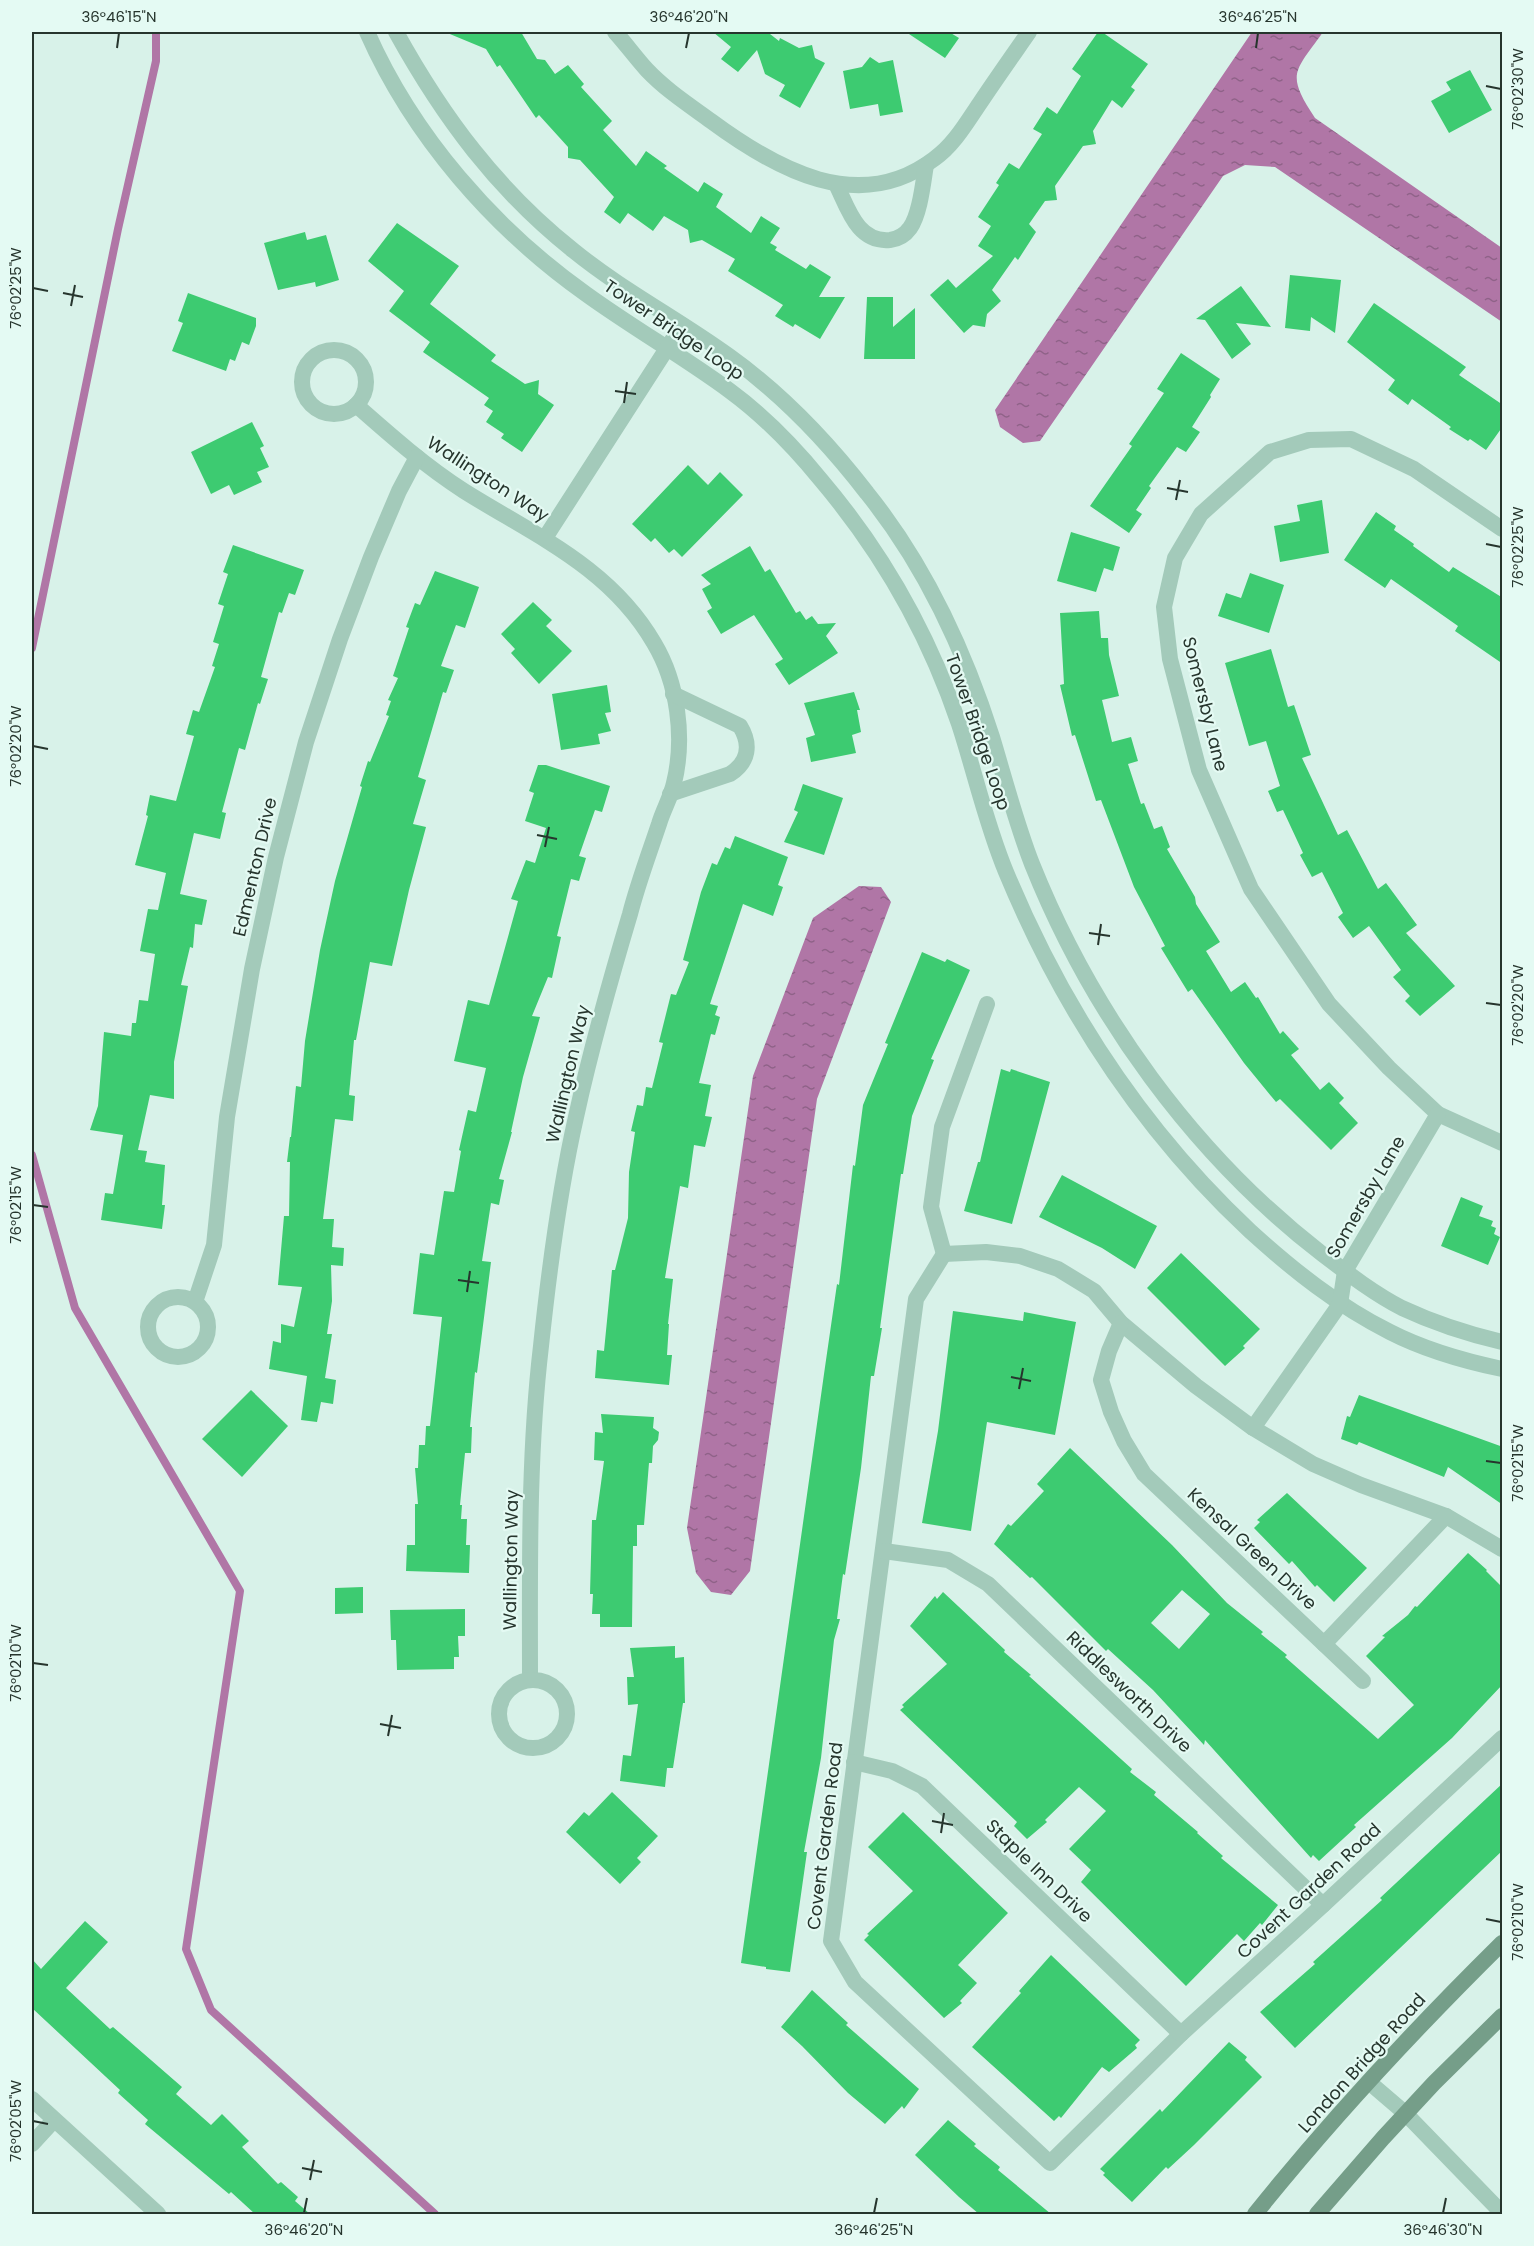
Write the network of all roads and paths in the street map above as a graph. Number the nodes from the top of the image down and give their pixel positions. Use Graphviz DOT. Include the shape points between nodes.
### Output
graph roads {
  1 [pos="366,32"];
  2 [pos="396,32"];
  3 [pos="615,32"];
  4 [pos="1029,32"];
  5 [pos="926,165"];
  6 [pos="836,184"];
  7 [pos="682,325"];
  8 [pos="666,348"];
  9 [pos="356,405"];
  10 [pos="417,457"];
  11 [pos="1503,529"];
  12 [pos="545,538"];
  13 [pos="673,694"];
  14 [pos="670,794"];
  15 [pos="987,1004"];
  16 [pos="1438,1114"];
  17 [pos="1503,1143"];
  18 [pos="945,1254"];
  19 [pos="1345,1271"];
  20 [pos="195,1302"];
  21 [pos="1340,1304"];
  22 [pos="1121,1323"];
  23 [pos="1503,1342"];
  24 [pos="1503,1369"];
  25 [pos="1253,1428"];
  26 [pos="1446,1516"];
  27 [pos="1503,1549"];
  28 [pos="884,1551"];
  29 [pos="1324,1644"];
  30 [pos="530,1680"];
  31 [pos="1363,1681"];
  32 [pos="1503,1738"];
  33 [pos="854,1762"];
  34 [pos="1323,1905"];
  35 [pos="1503,1943"];
  36 [pos="1503,2016"];
  37 [pos="1181,2034"];
  38 [pos="1370,2083"];
  39 [pos="32,2099"];
  40 [pos="1405,2113"];
  41 [pos="54,2120"];
  42 [pos="32,2144"];
  43 [pos="1503,2213"];
  44 [pos="158,2214"];
  45 [pos="1255,2214"];
  46 [pos="1317,2214"];
  1 -- 8 [label="street, Tower Bridge Loop" via="412,116 448,165 489,210 554,270"];
  2 -- 7 [label="street, Tower Bridge Loop" via="461,136 531,215 576,253"];
  3 -- 6 [label="street" via="655,77 724,131 782,167"];
  4 -- 5 [label="street" via="961,132"];
  5 -- 6 [label="street" via="891,182"];
  5 -- 6 [label="street" via="915,218 903,236 893,239 882,240 863,232"];
  7 -- 8 [label="street, Wallington Way"];
  7 -- 19 [label="street, Tower Bridge Loop" via="772,390 868,493 943,612 977,696 1032,864 1082,969 1108,1012 1140,1061 1215,1156 1283,1223"];
  8 -- 12 [label="street, Wallington Way"];
  8 -- 21 [label="street, Tower Bridge Loop" via="732,392 786,440 859,528 895,581 925,640 960,727 1005,870 1052,970 1095,1046 1163,1138 1227,1209 1266,1246"];
  9 -- 10 [label="street, Wallington Way"];
  10 -- 12 [label="street, Wallington Way" via="464,491"];
  10 -- 20 [label="street, Edmenton Drive" via="371,557 306,742 252,969 227,1117 214,1245"];
  11 -- 16 [label="street, Somersby Lane" via="1414,469 1351,439 1309,440 1270,452 1201,514 1175,558 1164,607 1170,659 1199,770 1251,888 1329,1004"];
  12 -- 13 [label="street, Wallington Way" via="586,567 638,618 656,646"];
  13 -- 14 [label="street, Wallington Way" via="679,750"];
  13 -- 14 [label="street" via="740,726 747,746 745,759 730,774"];
  14 -- 30 [label="street, Wallington Way" via="635,893 600,1017 575,1120 556,1230 540,1349 531,1469"];
  15 -- 18 [label="street" via="942,1127 931,1208"];
  16 -- 17 [label="street, Somersby Lane"];
  16 -- 19 [label="street, Somersby Lane"];
  18 -- 22 [label="street" via="986,1252 1020,1256 1058,1269 1094,1291"];
  18 -- 28 [label="street, Covent Garden Road" via="916,1299"];
  19 -- 21 [label="street, Somersby Lane"];
  19 -- 23 [label="street, Tower Bridge Loop" via="1396,1305 1458,1330"];
  21 -- 24 [label="street, Tower Bridge Loop" via="1422,1346"];
  21 -- 25 [label="street"];
  22 -- 25 [label="street"];
  22 -- 29 [label="street, Kensal Green Drive" via="1101,1380 1124,1441 1144,1474"];
  25 -- 26 [label="street" via="1313,1464"];
  26 -- 27 [label="street"];
  26 -- 29 [label="street"];
  28 -- 33 [label="street, Covent Garden Road"];
  28 -- 34 [label="street, Riddlesworth Drive" via="948,1560 988,1584"];
  29 -- 31 [label="street, Kensal Green Drive"];
  30 -- 30 [label="street" via="519,1683 503,1697 499,1719 509,1738 518,1744 539,1747 550,1743 564,1726 565,1703 552,1685"];
  32 -- 34 [label="street, Covent Garden Road"];
  33 -- 37 [label="street, Staple Inn Drive" via="892,1771 922,1786"];
  33 -- 37 [label="street, Covent Garden Road" via="831,1941 855,1982 1050,2163"];
  34 -- 37 [label="street, Covent Garden Road"];
  35 -- 38 [label="main road, London Bridge Road"];
  36 -- 40 [label="main road"];
  38 -- 40 [label="street"];
  38 -- 45 [label="main road, London Bridge Road"];
  39 -- 41 [label="street"];
  40 -- 43 [label="street"];
  40 -- 46 [label="main road"];
  41 -- 42 [label="street"];
  41 -- 44 [label="street"];
}
